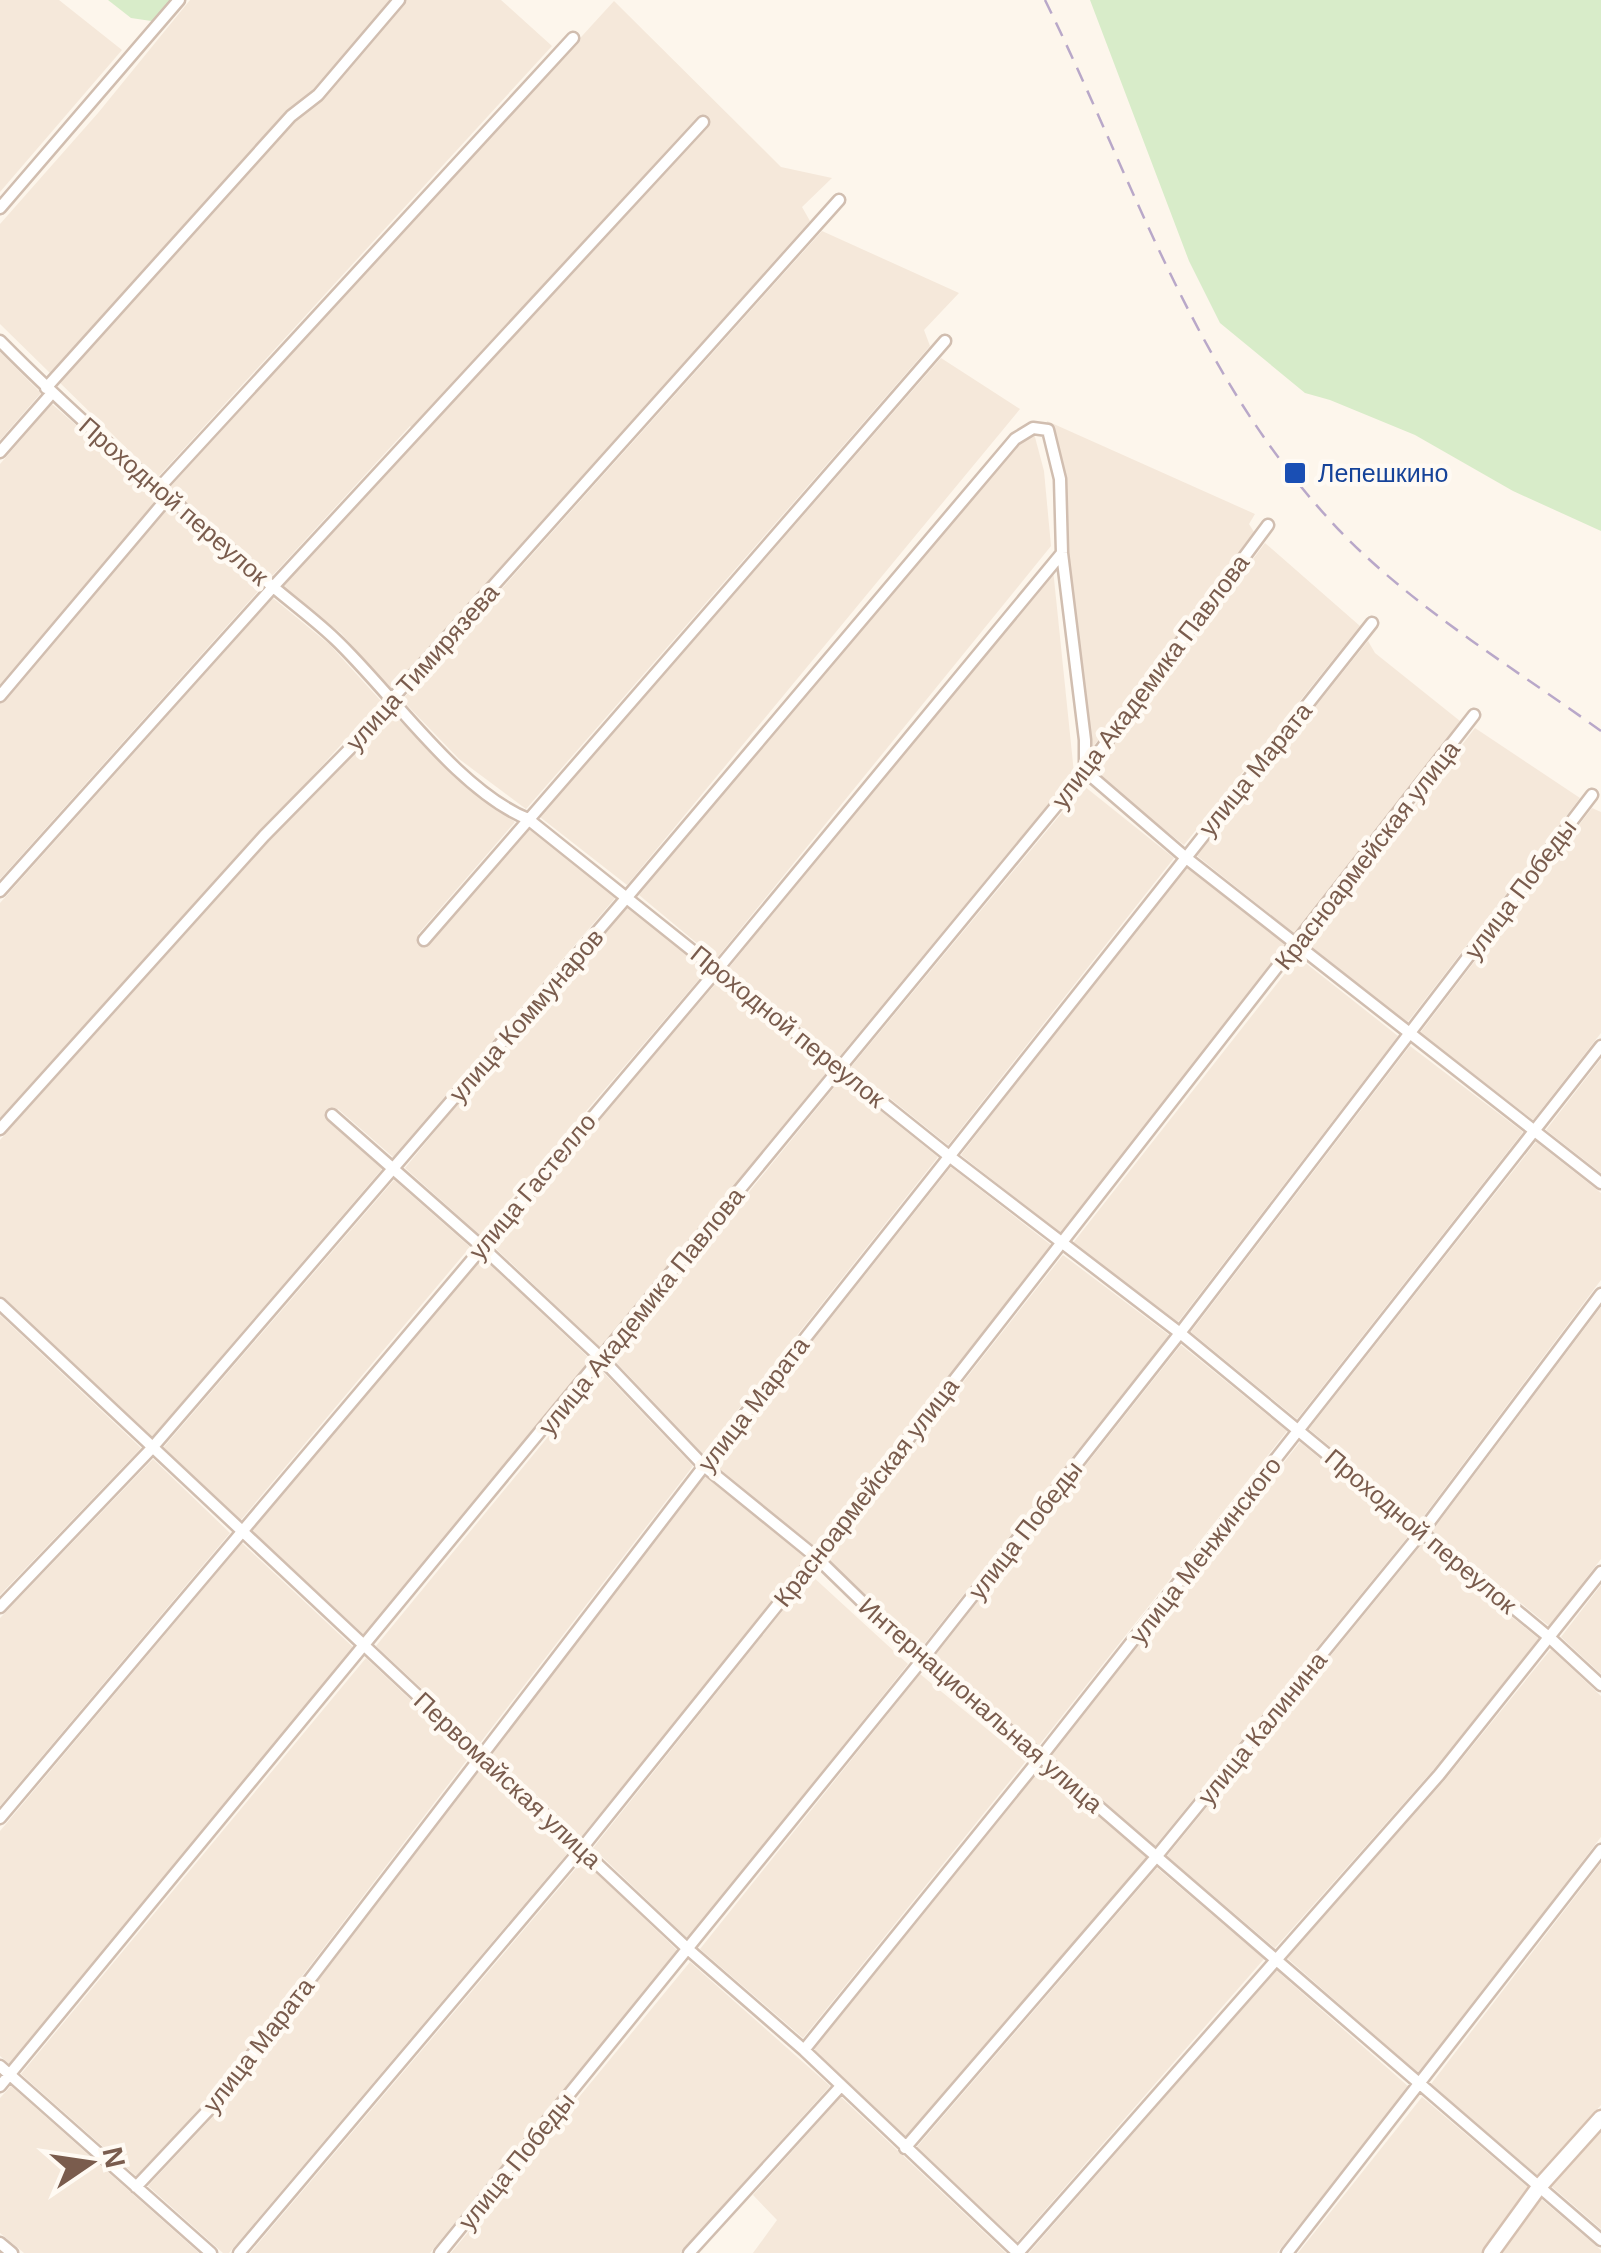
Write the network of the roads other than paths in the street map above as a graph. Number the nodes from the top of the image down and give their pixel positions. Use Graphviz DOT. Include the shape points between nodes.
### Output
graph roads {
  1 [pos="179,0"];
  2 [pos="399,0"];
  3 [pos="574,38"];
  4 [pos="702,122"];
  5 [pos="839,200"];
  6 [pos="0,208"];
  7 [pos="0,341"];
  8 [pos="946,341"];
  9 [pos="49,390"];
  10 [pos="0,452"];
  11 [pos="158,489"];
  12 [pos="169,496"];
  13 [pos="1268,525"];
  14 [pos="1062,553"];
  15 [pos="273,587"];
  16 [pos="1372,623"];
  17 [pos="0,696"];
  18 [pos="391,700"];
  19 [pos="1474,716"];
  20 [pos="1085,771"];
  21 [pos="1592,795"];
  22 [pos="528,818"];
  23 [pos="1185,856"];
  24 [pos="0,891"];
  25 [pos="628,896"];
  26 [pos="424,940"];
  27 [pos="1297,946"];
  28 [pos="717,970"];
  29 [pos="1409,1034"];
  30 [pos="1601,1046"];
  31 [pos="840,1068"];
  32 [pos="332,1114"];
  33 [pos="0,1128"];
  34 [pos="1534,1131"];
  35 [pos="950,1156"];
  36 [pos="394,1168"];
  37 [pos="1601,1183"];
  38 [pos="1062,1244"];
  39 [pos="481,1246"];
  40 [pos="1601,1294"];
  41 [pos="0,1304"];
  42 [pos="1180,1333"];
  43 [pos="602,1359"];
  44 [pos="1298,1430"];
  45 [pos="152,1448"];
  46 [pos="704,1466"];
  47 [pos="241,1532"];
  48 [pos="1421,1532"];
  49 [pos="816,1557"];
  50 [pos="1601,1572"];
  51 [pos="0,1607"];
  52 [pos="1550,1638"];
  53 [pos="365,1647"];
  54 [pos="922,1660"];
  55 [pos="1601,1685"];
  56 [pos="481,1755"];
  57 [pos="1041,1757"];
  58 [pos="0,1818"];
  59 [pos="582,1848"];
  60 [pos="1601,1850"];
  61 [pos="1156,1857"];
  62 [pos="689,1950"];
  63 [pos="1276,1958"];
  64 [pos="804,2050"];
  65 [pos="0,2066"];
  66 [pos="10,2075"];
  67 [pos="0,2086"];
  68 [pos="841,2086"];
  69 [pos="1420,2086"];
  70 [pos="1601,2118"];
  71 [pos="905,2148"];
  72 [pos="136,2187"];
  73 [pos="1539,2187"];
  74 [pos="1601,2240"];
  75 [pos="0,2243"];
  76 [pos="12,2253"];
  77 [pos="211,2253"];
  78 [pos="239,2253"];
  79 [pos="440,2253"];
  80 [pos="689,2253"];
  81 [pos="1018,2253"];
  82 [pos="1288,2253"];
  83 [pos="1491,2253"];
  1 -- 6 [label="street"];
  2 -- 9 [label="street"];
  3 -- 11 [label="street"];
  4 -- 15 [label="street"];
  5 -- 18 [label="street, улица Тимирязева"];
  7 -- 9 [label="street, Проходной переулок"];
  8 -- 22 [label="street"];
  9 -- 10 [label="street"];
  9 -- 11 [label="street, Проходной переулок"];
  11 -- 12 [label="street, Проходной переулок"];
  12 -- 15 [label="street, Проходной переулок"];
  12 -- 17 [label="street"];
  13 -- 20 [label="street, улица Академика Павлова"];
  14 -- 20 [label="street"];
  14 -- 25 [label="street, улица Коммунаров" via="1060,479 1048,430 1033,428 1015,439"];
  14 -- 28 [label="street, улица Гастелло"];
  15 -- 18 [label="street, Проходной переулок" via="335,639"];
  15 -- 24 [label="street"];
  16 -- 23 [label="street, улица Марата"];
  18 -- 22 [label="street, Проходной переулок" via="454,764 508,810"];
  18 -- 33 [label="street, улица Тимирязева"];
  19 -- 27 [label="street, Красноармейская улица"];
  20 -- 23 [label="street"];
  20 -- 31 [label="street, улица Академика Павлова"];
  21 -- 29 [label="street, улица Победы"];
  22 -- 25 [label="street, Проходной переулок"];
  22 -- 26 [label="street"];
  23 -- 27 [label="street"];
  23 -- 35 [label="street, улица Марата"];
  25 -- 28 [label="street, Проходной переулок"];
  25 -- 36 [label="street, улица Коммунаров"];
  27 -- 29 [label="street"];
  27 -- 38 [label="street, Красноармейская улица"];
  28 -- 31 [label="street, Проходной переулок"];
  28 -- 39 [label="street, улица Гастелло"];
  29 -- 34 [label="street"];
  29 -- 42 [label="street, улица Победы"];
  30 -- 34 [label="street, улица Менжинского"];
  31 -- 35 [label="street, Проходной переулок"];
  31 -- 43 [label="street, улица Академика Павлова"];
  32 -- 36 [label="street, Интернациональная улица"];
  34 -- 37 [label="street"];
  34 -- 44 [label="street, улица Менжинского"];
  35 -- 38 [label="street, Проходной переулок"];
  35 -- 46 [label="street, улица Марата"];
  36 -- 39 [label="street, Интернациональная улица"];
  36 -- 45 [label="street, улица Коммунаров"];
  38 -- 42 [label="street, Проходной переулок"];
  38 -- 49 [label="street, Красноармейская улица"];
  39 -- 43 [label="street, Интернациональная улица"];
  39 -- 47 [label="street, улица Гастелло"];
  40 -- 48 [label="street, улица Калинина"];
  41 -- 45 [label="street, Первомайская улица"];
  42 -- 44 [label="street, Проходной переулок"];
  42 -- 54 [label="street, улица Победы"];
  43 -- 46 [label="street, Интернациональная улица"];
  43 -- 53 [label="street, улица Академика Павлова"];
  44 -- 48 [label="street, Проходной переулок"];
  44 -- 57 [label="street, улица Менжинского"];
  45 -- 47 [label="street, Первомайская улица"];
  45 -- 51 [label="street, улица Коммунаров"];
  46 -- 49 [label="street, Интернациональная улица"];
  46 -- 56 [label="street, улица Марата"];
  47 -- 53 [label="street, Первомайская улица"];
  47 -- 58 [label="street, улица Гастелло"];
  48 -- 52 [label="street, Проходной переулок"];
  48 -- 61 [label="street, улица Калинина"];
  49 -- 54 [label="street, Интернациональная улица"];
  49 -- 59 [label="street, Красноармейская улица"];
  50 -- 52 [label="street"];
  52 -- 55 [label="street, Проходной переулок"];
  52 -- 63 [label="street" via="1440,1775"];
  53 -- 56 [label="street, Первомайская улица"];
  53 -- 66 [label="street, улица Академика Павлова"];
  54 -- 57 [label="street, Интернациональная улица"];
  54 -- 62 [label="street, улица Победы"];
  56 -- 59 [label="street, Первомайская улица"];
  56 -- 72 [label="street, улица Марата" via="215,2103"];
  57 -- 61 [label="street, Интернациональная улица"];
  57 -- 64 [label="street, улица Менжинского"];
  59 -- 62 [label="street, Первомайская улица"];
  59 -- 78 [label="street, Красноармейская улица"];
  60 -- 69 [label="street"];
  61 -- 63 [label="street, Интернациональная улица"];
  61 -- 71 [label="street, улица Калинина"];
  62 -- 64 [label="street, Первомайская улица"];
  62 -- 79 [label="street, улица Победы"];
  63 -- 69 [label="street, Интернациональная улица"];
  63 -- 81 [label="street"];
  64 -- 68 [label="street, Первомайская улица"];
  65 -- 66 [label="street"];
  66 -- 67 [label="street, улица Академика Павлова"];
  66 -- 72 [label="street"];
  68 -- 71 [label="street, Первомайская улица"];
  68 -- 80 [label="street"];
  69 -- 73 [label="street, Интернациональная улица"];
  69 -- 82 [label="street"];
  70 -- 73 [label="main road"];
  71 -- 81 [label="street, Первомайская улица"];
  72 -- 77 [label="street"];
  73 -- 74 [label="street, Интернациональная улица"];
  73 -- 83 [label="main road"];
  75 -- 76 [label="street"];
}
